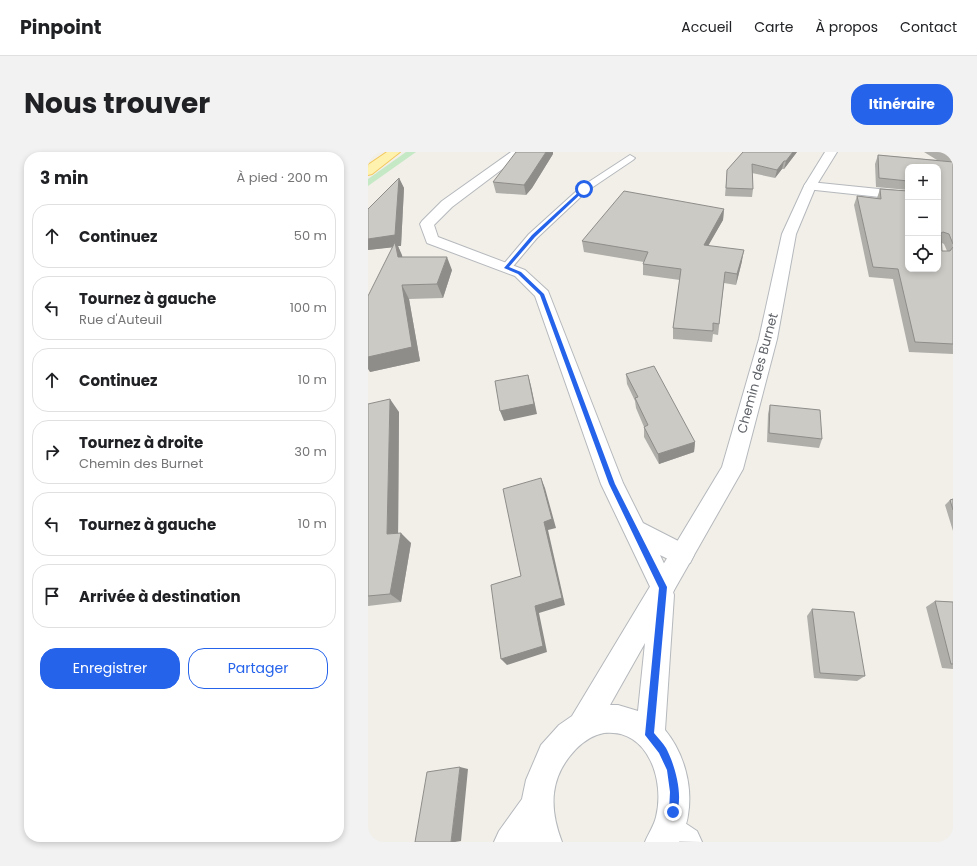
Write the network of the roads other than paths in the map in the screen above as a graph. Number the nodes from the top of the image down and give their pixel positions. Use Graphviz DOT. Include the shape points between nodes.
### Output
graph roads {
  1 [pos="394,152"];
  2 [pos="519,152"];
  3 [pos="831,152"];
  4 [pos="630,158"];
  5 [pos="368,171"];
  6 [pos="810,186"];
  7 [pos="905,196"];
  8 [pos="506,268"];
  9 [pos="634,530"];
  10 [pos="682,556"];
  11 [pos="663,587"];
  12 [pos="582,726"];
  13 [pos="650,735"];
  14 [pos="537,805"];
  15 [pos="672,838"];
  16 [pos="510,842"];
  17 [pos="546,842"];
  1 -- 5 [label="main road"];
  2 -- 8 [label="street" via="447,204 427,224 432,240"];
  3 -- 6 [label="street, Chemin des Burnet"];
  4 -- 8 [label="lane" via="584,189 534,236"];
  6 -- 7 [label="street"];
  6 -- 10 [label="street, Chemin des Burnet" via="789,234 768,339 732,469"];
  8 -- 9 [label="street" via="520,273 542,294 612,484"];
  9 -- 10 [label="street"];
  9 -- 11 [label="street"];
  10 -- 11 [label="street, Chemin des Burnet"];
  11 -- 12 [label="street, Chemin des Burnet"];
  11 -- 13 [label="street, Chemin des Burnet"];
  12 -- 13 [label="street" via="600,720 618,719 634,724"];
  12 -- 14 [label="street" via="564,739 550,757 540,780"];
  13 -- 15 [label="street" via="662,750 671,770 675,792"];
  14 -- 16 [label="street"];
  14 -- 17 [label="street" via="540,826"];
}
